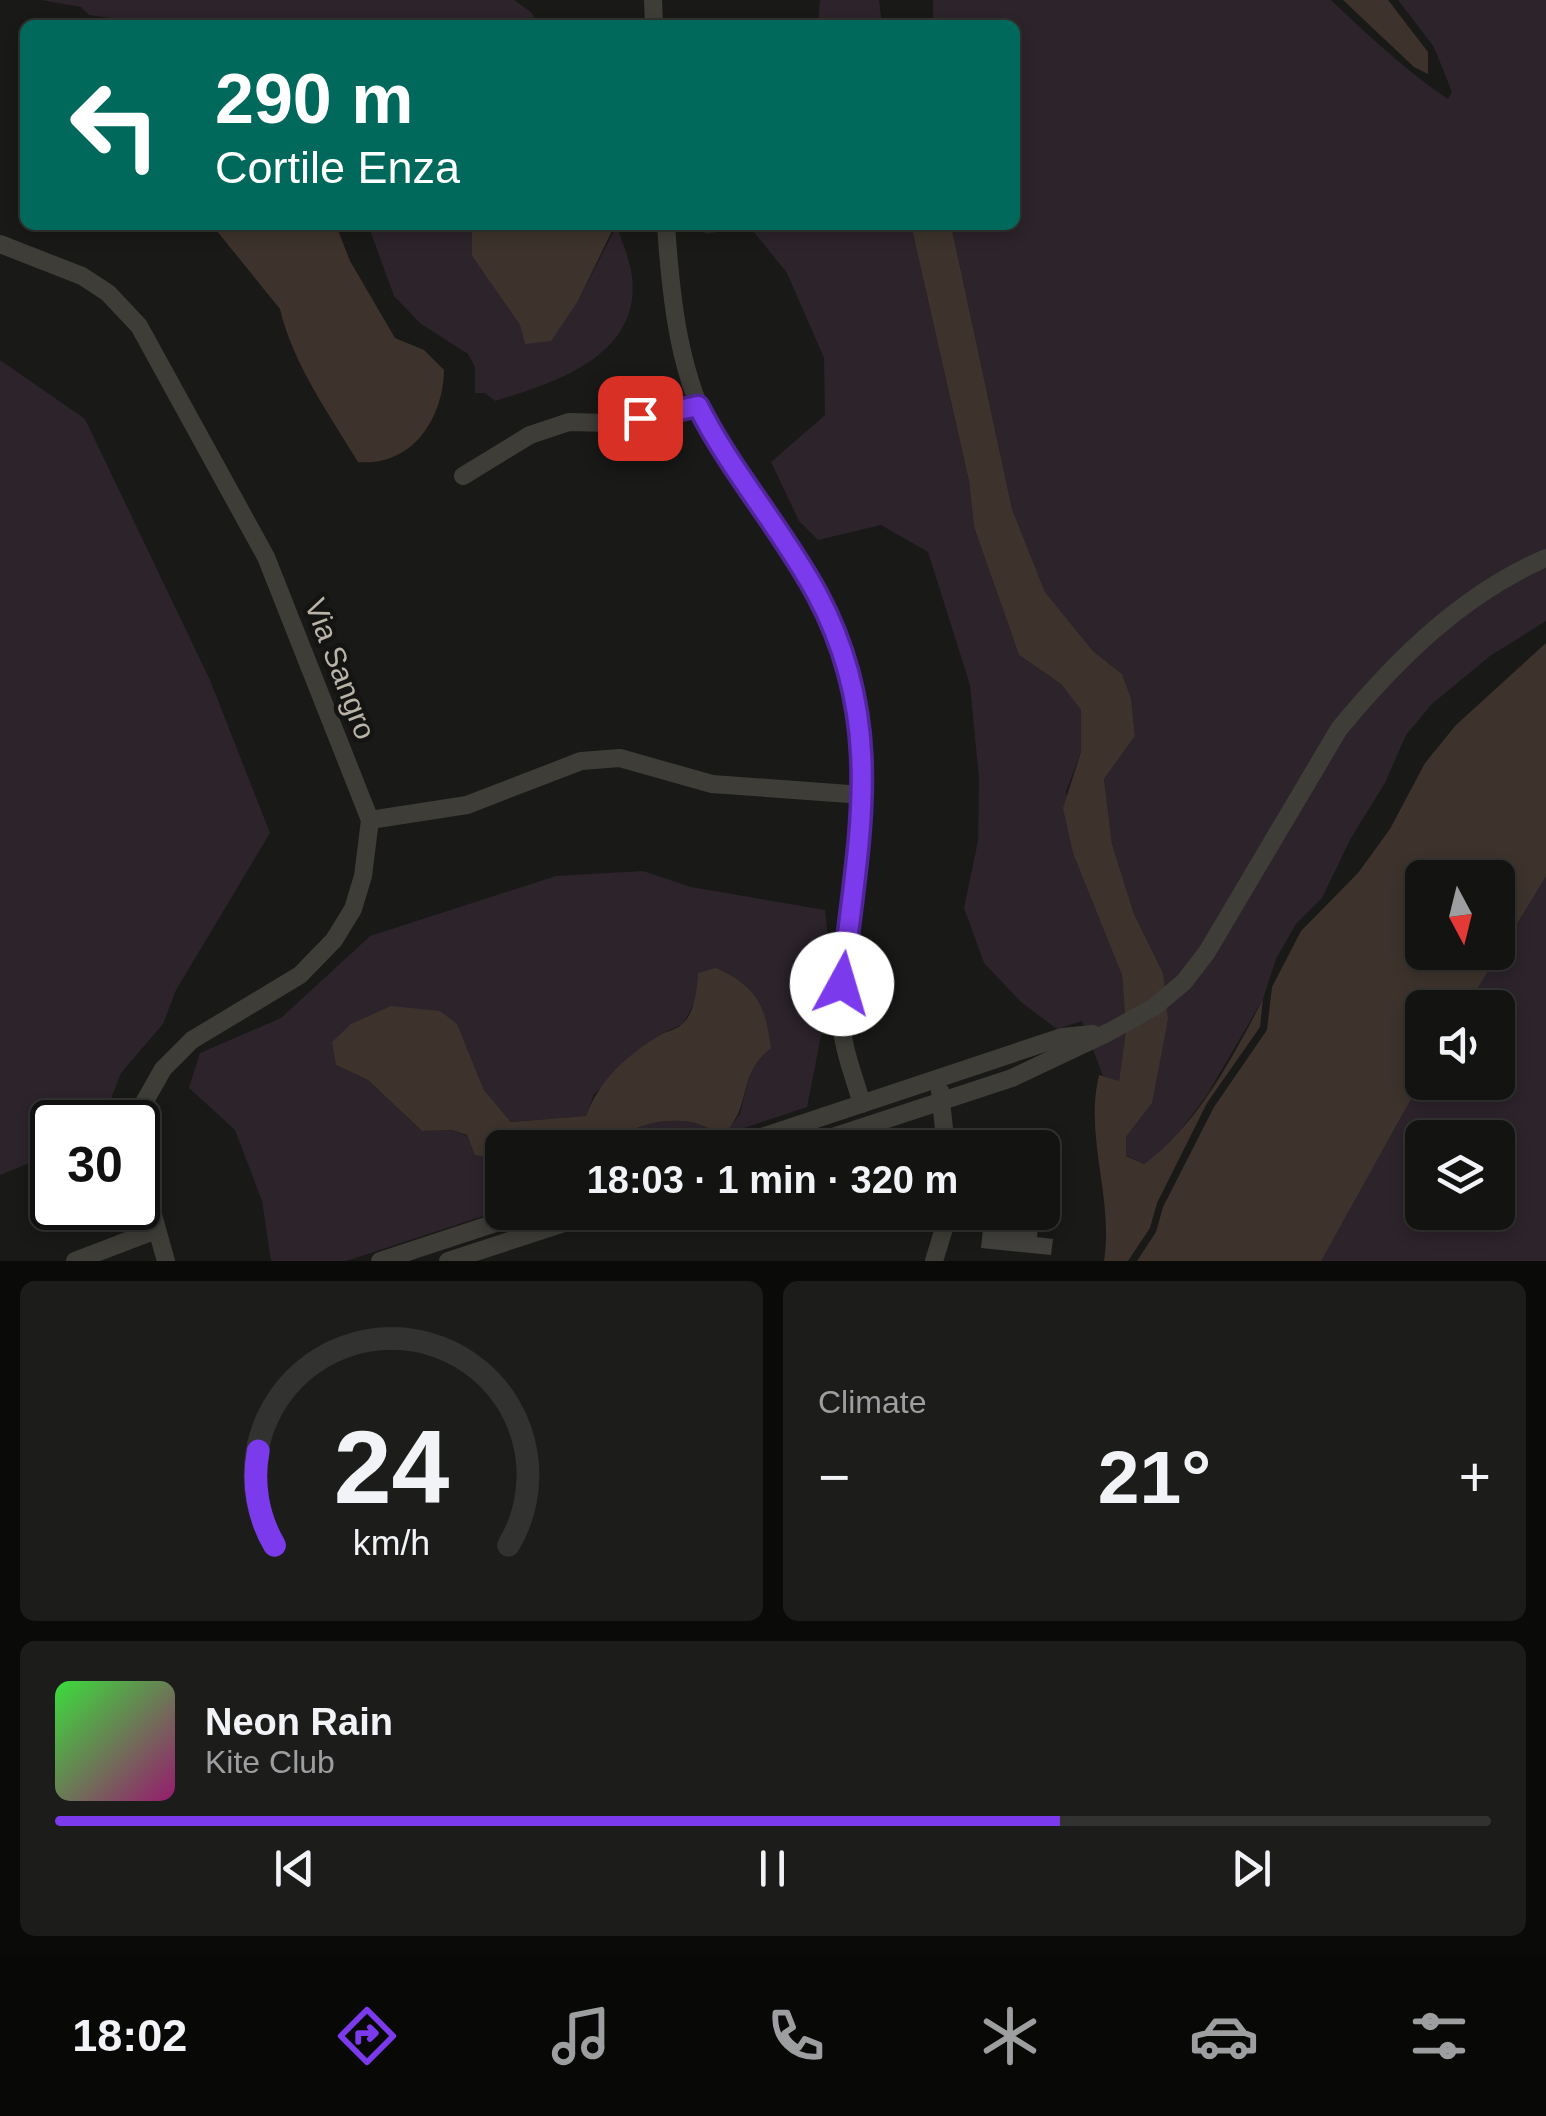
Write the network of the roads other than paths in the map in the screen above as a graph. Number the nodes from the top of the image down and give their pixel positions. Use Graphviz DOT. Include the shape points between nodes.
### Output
graph roads {
  1 [pos="666,230"];
  2 [pos="0,244"];
  3 [pos="698,406"];
  4 [pos="463,476"];
  5 [pos="1546,558"];
  6 [pos="863,795"];
  7 [pos="370,820"];
  8 [pos="1109,1032"];
  9 [pos="938,1080"];
  10 [pos="145,1100"];
  11 [pos="942,1101"];
  12 [pos="862,1104"];
  13 [pos="783,1130"];
  14 [pos="853,1130"];
  15 [pos="944,1130"];
  16 [pos="485,1227"];
  17 [pos="156,1230"];
  18 [pos="543,1230"];
  19 [pos="944,1230"];
  20 [pos="76,1261"];
  21 [pos="166,1261"];
  22 [pos="380,1261"];
  23 [pos="448,1261"];
  24 [pos="934,1261"];
  1 -- 3 [label="street" via="679,342"];
  2 -- 7 [label="street, Via Sangro" via="82,276 139,326 266,557"];
  3 -- 4 [label="street" via="610,423 569,422 530,436"];
  3 -- 6 [label="street" via="816,590 837,635 861,720"];
  5 -- 8 [label="street" via="1480,592 1365,698 1339,730 1207,952 1169,994"];
  6 -- 7 [label="street" via="712,784 620,758 581,760 467,806"];
  6 -- 12 [label="street" via="840,1019"];
  7 -- 10 [label="street, Via Sangro" via="363,876 334,940 300,975 192,1040"];
  8 -- 9 [label="street" via="1062,1038"];
  8 -- 11 [label="street" via="1012,1078"];
  9 -- 11 [label="street"];
  9 -- 12 [label="street"];
  11 -- 14 [label="street"];
  11 -- 15 [label="street"];
  12 -- 13 [label="street"];
  16 -- 22 [label="street"];
  17 -- 20 [label="street"];
  17 -- 21 [label="street"];
  18 -- 23 [label="street"];
  19 -- 24 [label="street"];
}
